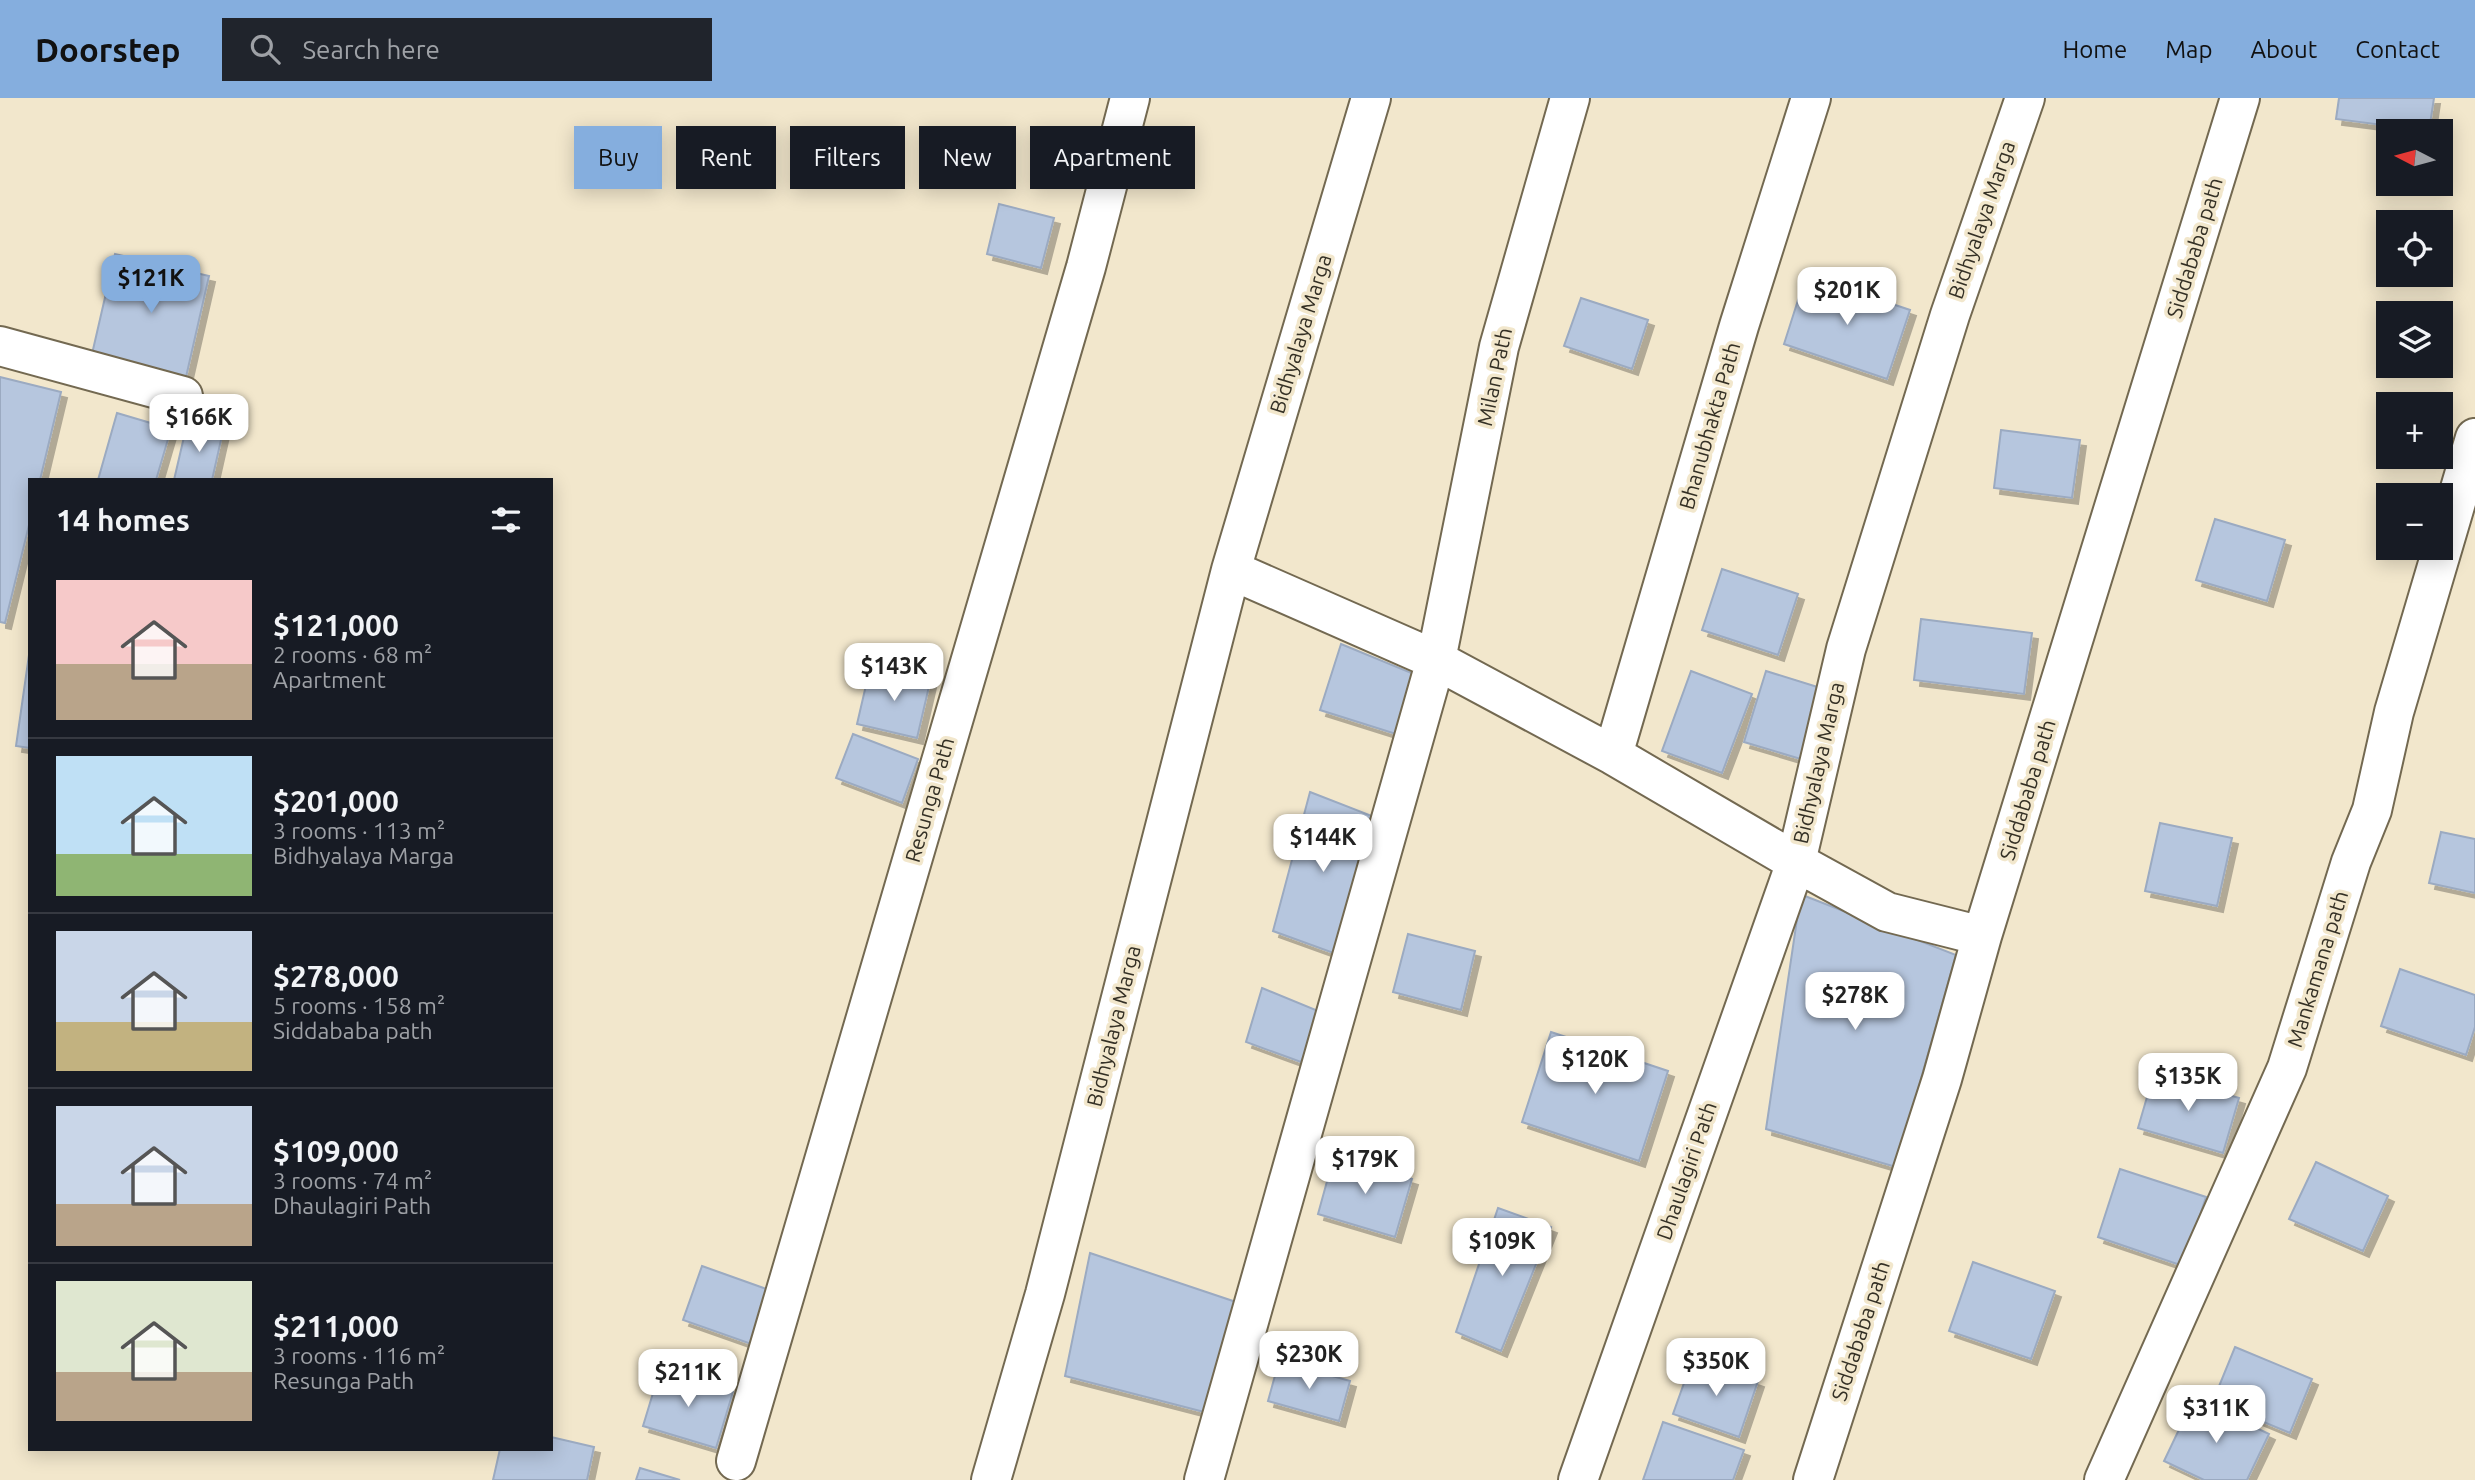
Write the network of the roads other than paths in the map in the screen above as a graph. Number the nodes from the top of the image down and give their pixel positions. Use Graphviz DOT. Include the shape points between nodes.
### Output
graph roads {
  1 [pos="1130,98"];
  2 [pos="1371,98"];
  3 [pos="1570,98"];
  4 [pos="1811,98"];
  5 [pos="2025,98"];
  6 [pos="2240,98"];
  7 [pos="0,346"];
  8 [pos="183,397"];
  9 [pos="2475,438"];
  10 [pos="1231,570"];
  11 [pos="1436,660"];
  12 [pos="1613,755"];
  13 [pos="1796,862"];
  14 [pos="1982,936"];
  15 [pos="736,1461"];
  16 [pos="991,1480"];
  17 [pos="1204,1480"];
  18 [pos="1578,1480"];
  19 [pos="1813,1480"];
  20 [pos="2104,1480"];
  1 -- 15 [label="street, Resunga Path" via="1086,267"];
  2 -- 10 [label="street, Bidhyalaya Marga"];
  3 -- 11 [label="street, Milan Path" via="1499,347"];
  4 -- 12 [label="street, Bhanubhakta Path"];
  5 -- 13 [label="street, Bidhyalaya Marga" via="1950,315 1846,649"];
  6 -- 14 [label="street, Siddababa path"];
  7 -- 8 [label="street"];
  9 -- 20 [label="street, Mankamana path" via="2394,712 2372,810 2351,862 2287,1068"];
  10 -- 11 [label="street, Bidhyalaya Marga"];
  10 -- 16 [label="street, Bidhyalaya Marga" via="1045,1294"];
  11 -- 12 [label="street, Bidhyalaya Marga"];
  11 -- 17 [label="street, Milan Path"];
  12 -- 13 [label="street, Bidhyalaya Marga"];
  13 -- 14 [label="street" via="1887,912"];
  13 -- 18 [label="street, Dhaulagiri Path"];
  14 -- 19 [label="street, Siddababa path" via="1942,1079"];
}
